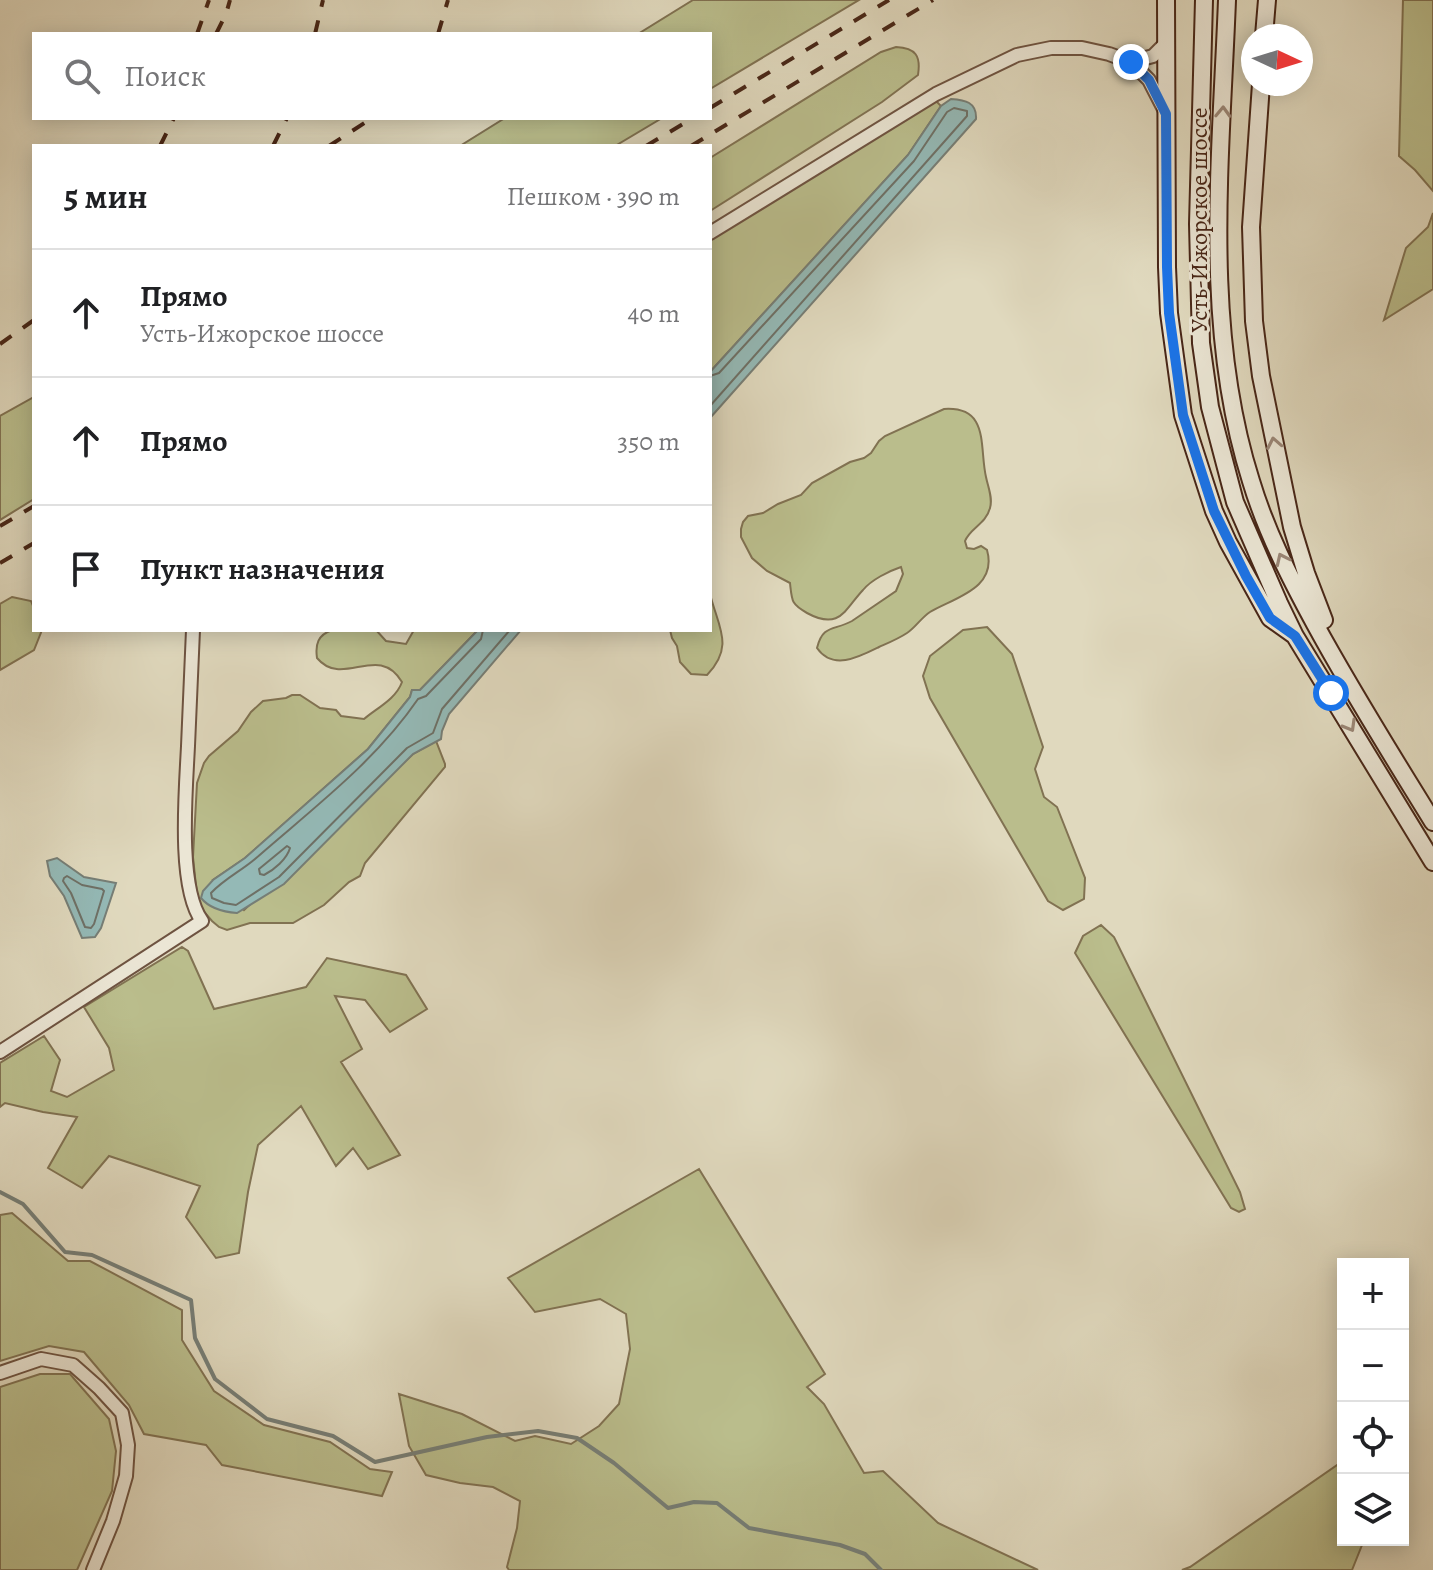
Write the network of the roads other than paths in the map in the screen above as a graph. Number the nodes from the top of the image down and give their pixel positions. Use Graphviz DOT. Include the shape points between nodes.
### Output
graph roads {
  1 [pos="1166,0"];
  2 [pos="1204,0"];
  3 [pos="1227,0"];
  4 [pos="1267,0"];
  5 [pos="1265,24"];
  6 [pos="1166,43"];
  7 [pos="1131,62"];
  8 [pos="1260,96"];
  9 [pos="1166,114"];
  10 [pos="712,232"];
  11 [pos="193,632"];
  12 [pos="1295,636"];
  13 [pos="1331,653"];
  14 [pos="1433,822"];
  15 [pos="1433,862"];
  16 [pos="0,1052"];
  17 [pos="0,1373"];
  18 [pos="93,1570"];
  1 -- 6 [label="street"];
  2 -- 12 [label="street, Усть-Ижорское шоссе" via="1198,238 1201,343 1210,407 1235,502"];
  13 -- 3 [label="street, Усть-Ижорское шоссе, one-way" via="1270,534 1250,481 1228,380 1218,239"];
  4 -- 5 [label="street"];
  6 -- 7 [label="street" via="1153,56"];
  6 -- 9 [label="street"];
  7 -- 9 [label="street" via="1149,80"];
  7 -- 10 [label="street" via="1082,48 1017,55 936,94"];
  13 -- 8 [label="street, one-way" via="1292,527 1254,321 1251,227"];
  9 -- 12 [label="street" via="1169,313 1183,415 1228,542 1270,618"];
  11 -- 16 [label="street" via="184,833 189,885 202,921"];
  12 -- 15 [label="street, Усть-Ижорское шоссе, one-way"];
  13 -- 14 [label="street, Усть-Ижорское шоссе"];
  17 -- 18 [label="street" via="41,1359 73,1365 122,1413 126,1476"];
}
